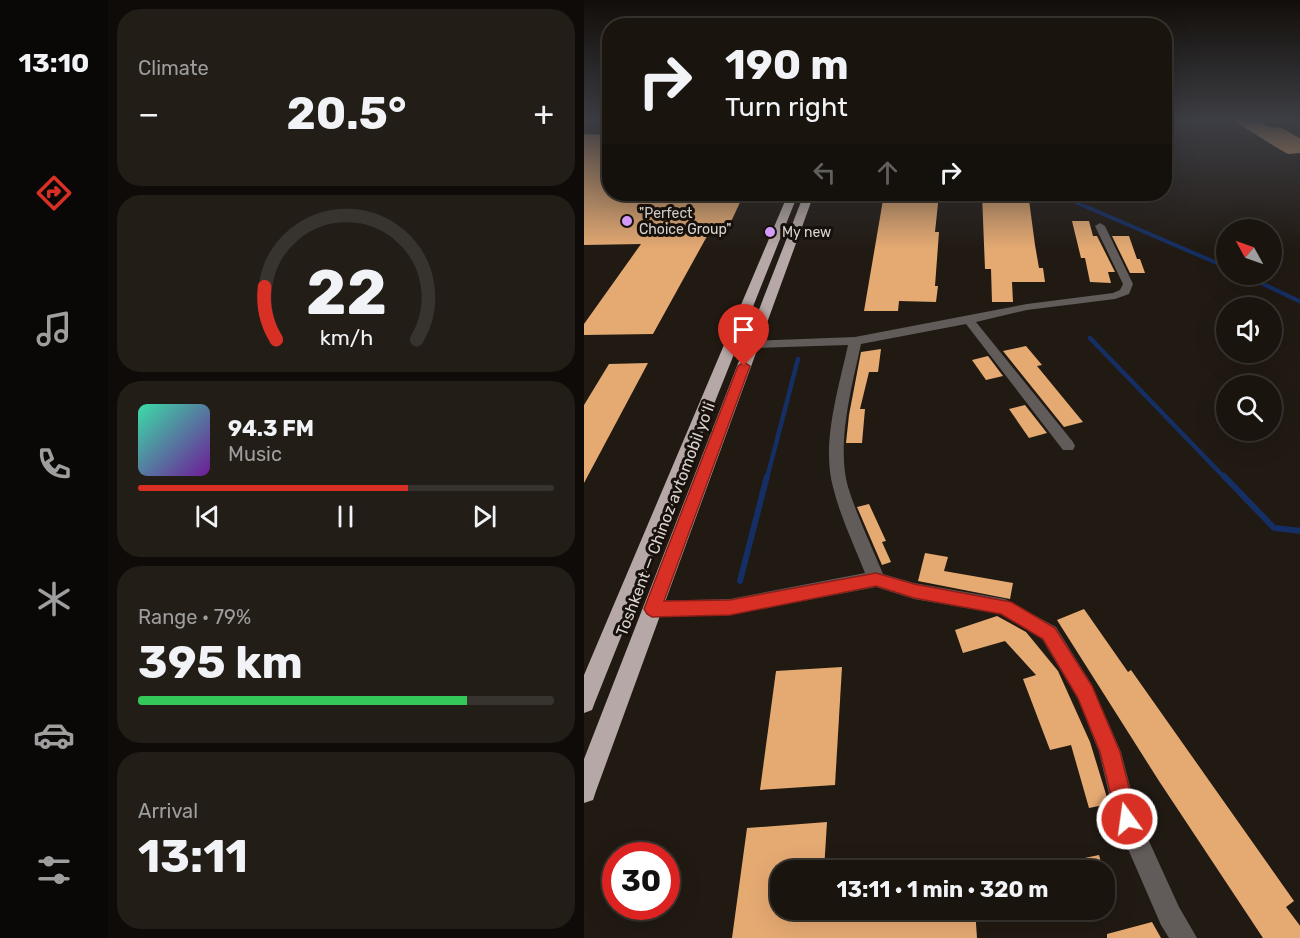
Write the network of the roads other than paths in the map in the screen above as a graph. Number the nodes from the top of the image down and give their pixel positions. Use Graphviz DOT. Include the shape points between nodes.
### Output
graph roads {
  1 [pos="790,201"];
  2 [pos="806,201"];
  3 [pos="1100,226"];
  4 [pos="969,320"];
  5 [pos="855,341"];
  6 [pos="752,344"];
  7 [pos="1068,446"];
  8 [pos="876,579"];
  9 [pos="652,609"];
  10 [pos="584,702"];
  11 [pos="584,791"];
  12 [pos="1184,938"];
  1 -- 10 [label="highway, Toshkent — Chinoz avtomobil yoʻli"];
  2 -- 6 [label="highway, Toshkent — Chinoz avtomobil yoʻli"];
  3 -- 4 [label="street" via="1128,284 1125,292"];
  4 -- 5 [label="street"];
  4 -- 7 [label="street"];
  5 -- 6 [label="street"];
  5 -- 8 [label="street" via="836,458 840,486"];
  6 -- 9 [label="highway, Toshkent — Chinoz avtomobil yoʻli"];
  8 -- 9 [label="street" via="730,607"];
  8 -- 12 [label="street" via="914,591 1005,607 1049,633 1085,692 1110,752 1127,819 1170,916"];
  9 -- 11 [label="highway, Toshkent — Chinoz avtomobil yoʻli"];
}
